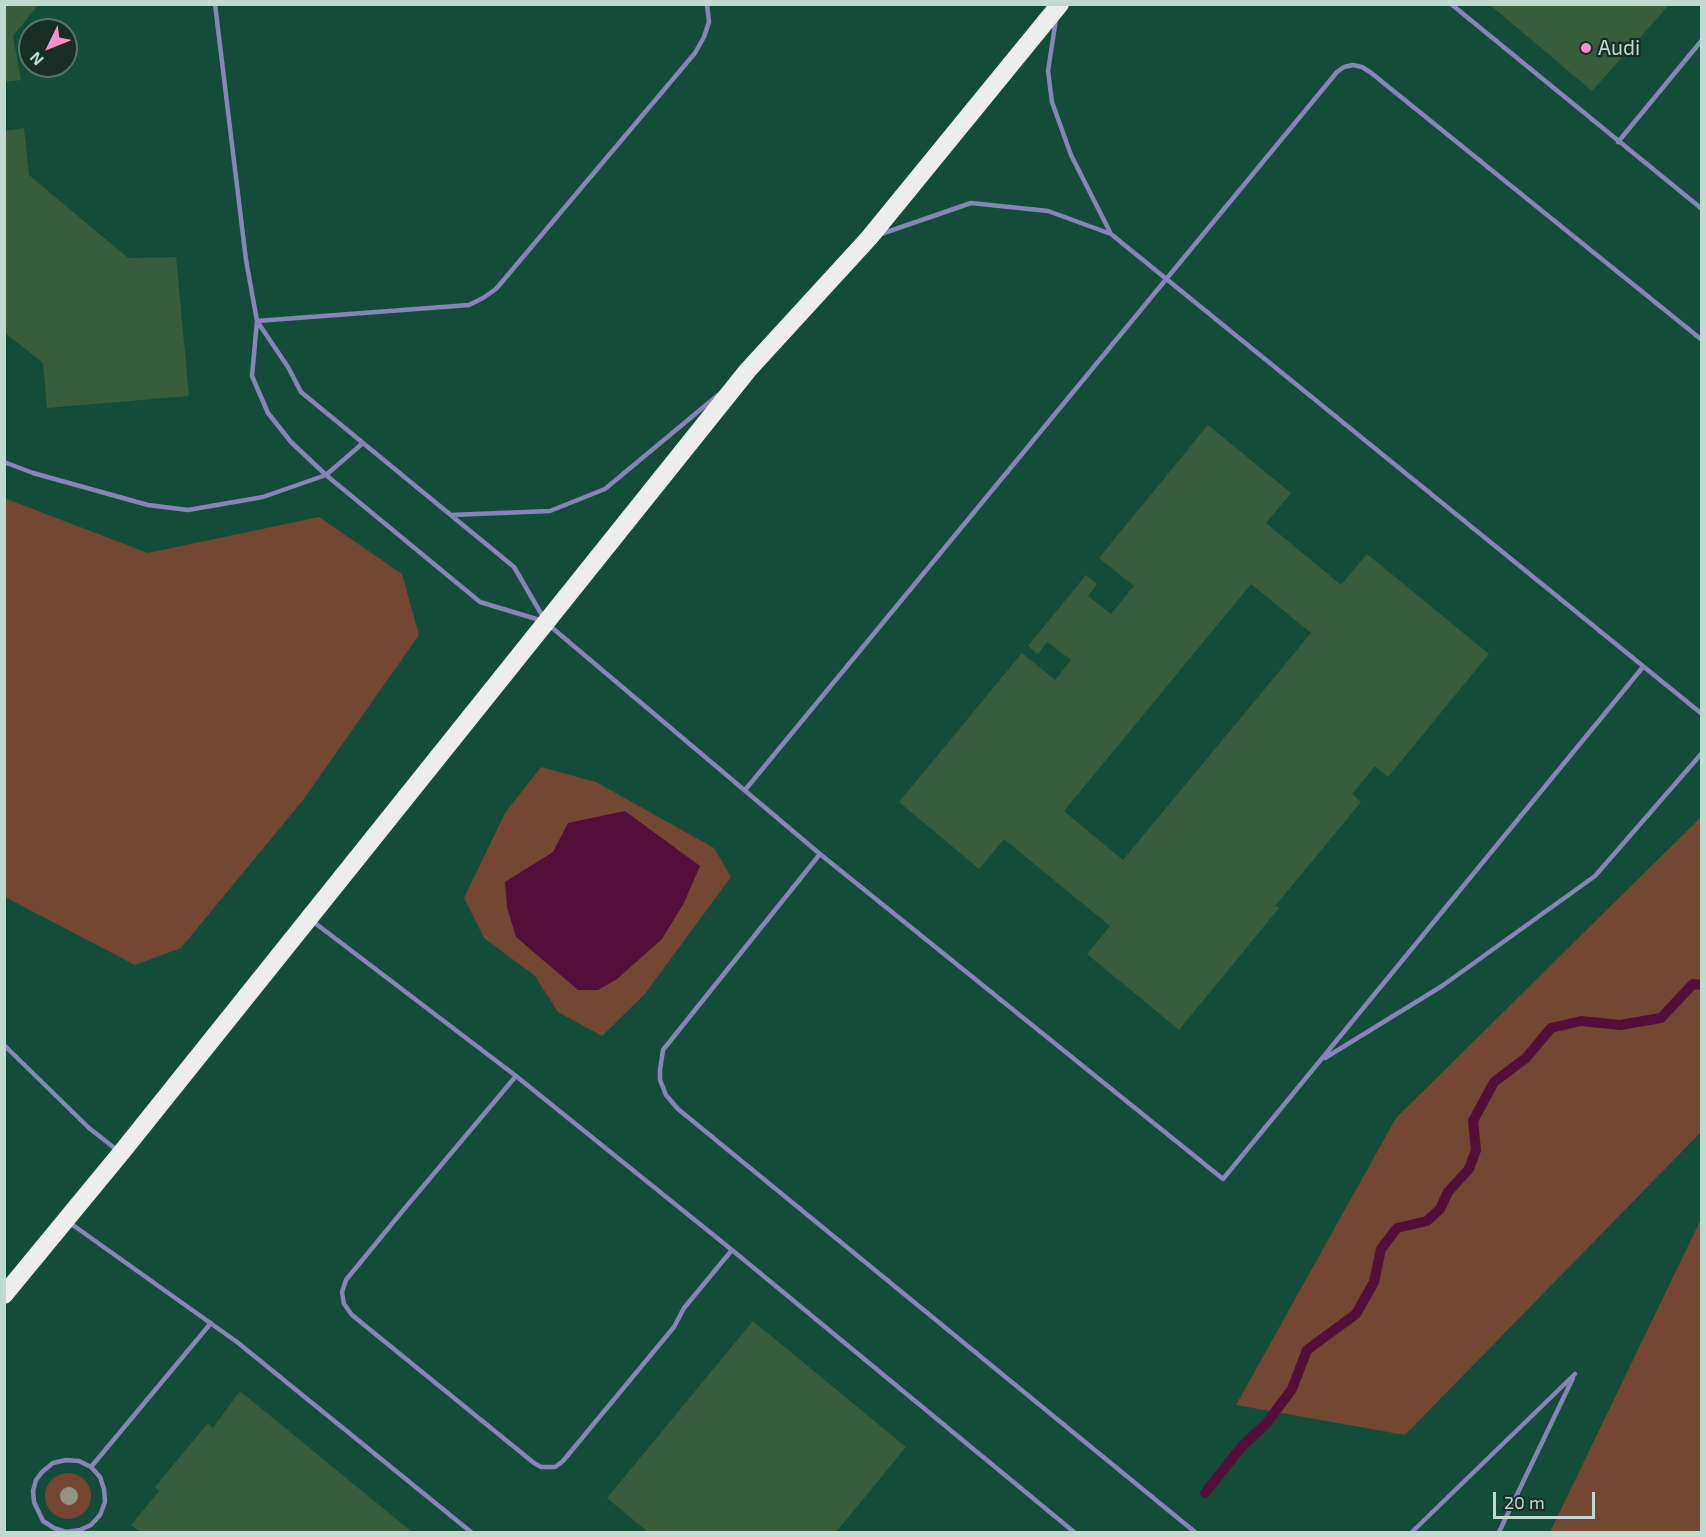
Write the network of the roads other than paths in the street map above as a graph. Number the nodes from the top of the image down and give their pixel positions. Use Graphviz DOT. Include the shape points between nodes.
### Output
graph roads {
  1 [pos="215,4"];
  2 [pos="707,4"];
  3 [pos="1451,4"];
  4 [pos="1059,6"];
  5 [pos="1701,40"];
  6 [pos="1618,142"];
  7 [pos="1701,209"];
  8 [pos="1111,234"];
  9 [pos="869,238"];
  10 [pos="1166,279"];
  11 [pos="257,321"];
  12 [pos="1701,340"];
  13 [pos="747,370"];
  14 [pos="363,443"];
  15 [pos="4,462"];
  16 [pos="326,475"];
  17 [pos="450,515"];
  18 [pos="546,622"];
  19 [pos="1643,667"];
  20 [pos="1701,714"];
  21 [pos="1701,753"];
  22 [pos="745,790"];
  23 [pos="820,854"];
  24 [pos="309,918"];
  25 [pos="4,1045"];
  26 [pos="1320,1061"];
  27 [pos="516,1076"];
  28 [pos="121,1153"];
  29 [pos="65,1220"];
  30 [pos="732,1250"];
  31 [pos="4,1295"];
  32 [pos="211,1323"];
  33 [pos="91,1467"];
  34 [pos="471,1533"];
  35 [pos="1074,1533"];
  36 [pos="1195,1533"];
  37 [pos="1412,1533"];
  38 [pos="1499,1533"];
  1 -- 11 [label="lane"];
  2 -- 11 [label="lane" via="709,22 695,53 496,289 469,305"];
  3 -- 6 [label="lane"];
  4 -- 8 [label="lane" via="1048,71 1052,102 1071,154"];
  4 -- 9 [label="highway"];
  5 -- 6 [label="lane"];
  6 -- 7 [label="lane"];
  8 -- 9 [label="lane" via="1048,211 971,202"];
  8 -- 10 [label="lane"];
  9 -- 13 [label="highway"];
  10 -- 12 [label="lane" via="1337,72 1353,65 1370,72"];
  10 -- 19 [label="lane"];
  10 -- 22 [label="lane"];
  11 -- 14 [label="lane" via="300,392"];
  11 -- 16 [label="lane" via="252,376 268,413 291,442"];
  13 -- 17 [label="lane" via="605,489 550,510"];
  13 -- 18 [label="highway"];
  14 -- 16 [label="lane"];
  14 -- 17 [label="lane"];
  15 -- 16 [label="lane" via="148,505 188,510 263,497"];
  16 -- 18 [label="lane" via="480,602"];
  17 -- 18 [label="lane" via="514,567"];
  18 -- 22 [label="lane"];
  18 -- 24 [label="highway"];
  19 -- 20 [label="lane"];
  19 -- 26 [label="lane"];
  21 -- 26 [label="lane" via="1595,876 1442,986"];
  22 -- 23 [label="lane"];
  23 -- 26 [label="lane" via="1223,1179"];
  23 -- 36 [label="lane" via="668,1043 660,1058 660,1080 666,1095 685,1115"];
  24 -- 27 [label="lane"];
  24 -- 28 [label="highway"];
  25 -- 28 [label="lane" via="89,1128"];
  27 -- 30 [label="lane"];
  27 -- 30 [label="lane" via="346,1280 342,1292 352,1315 534,1463 555,1467 563,1461"];
  28 -- 29 [label="highway"];
  29 -- 31 [label="highway"];
  29 -- 32 [label="lane"];
  30 -- 35 [label="lane"];
  32 -- 33 [label="lane"];
  32 -- 34 [label="lane"];
  33 -- 33 [label="lane" via="66,1460 53,1463 42,1472 33,1491 43,1521 66,1532 80,1530 96,1520 105,1502 105,1489"];
  37 -- 38 [label="lane" via="1575,1374"];
}
